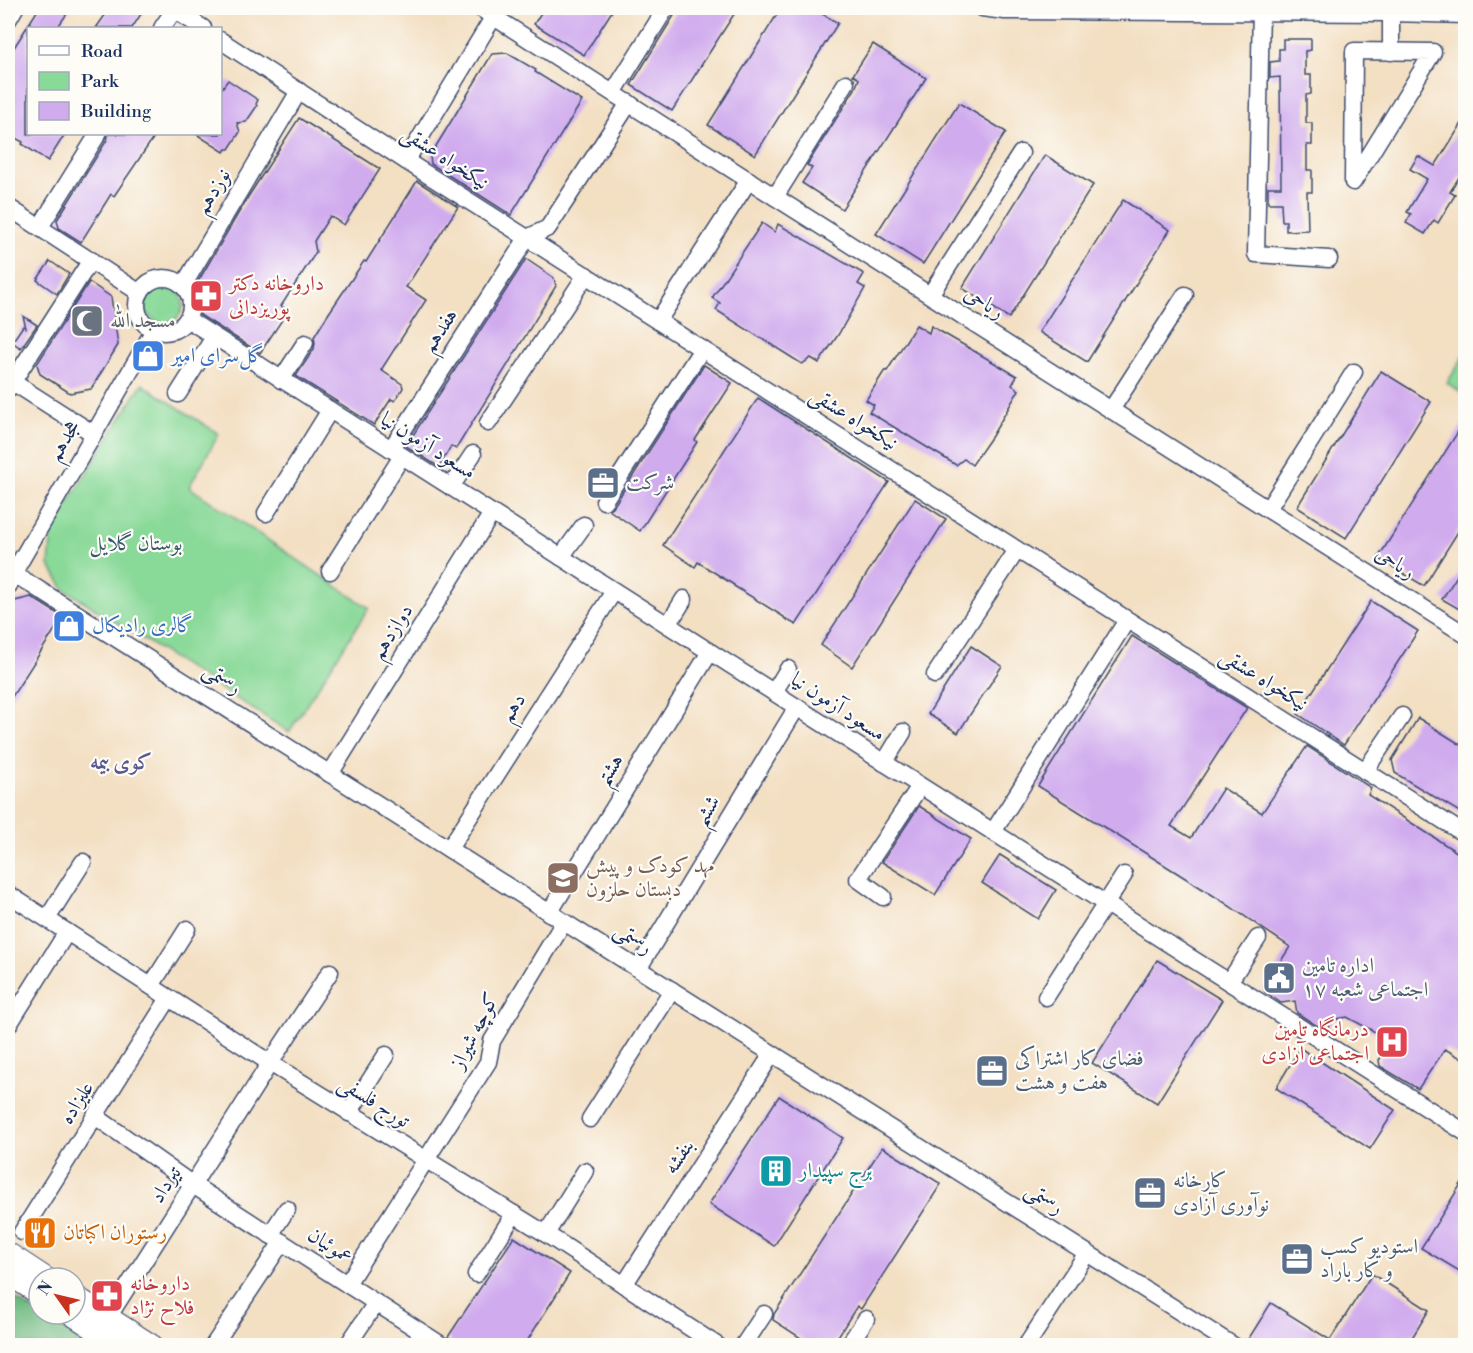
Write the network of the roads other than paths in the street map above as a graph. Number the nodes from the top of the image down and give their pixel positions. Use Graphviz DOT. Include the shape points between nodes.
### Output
graph roads {
  1 [pos="15,8"];
  2 [pos="666,8"];
  3 [pos="982,8"];
  4 [pos="172,9"];
  5 [pos="1115,9"];
  6 [pos="1261,10"];
  7 [pos="1422,10"];
  8 [pos="487,12"];
  9 [pos="1391,13"];
  10 [pos="1466,15"];
  11 [pos="8,20"];
  12 [pos="163,27"];
  13 [pos="201,27"];
  14 [pos="222,41"];
  15 [pos="1391,52"];
  16 [pos="846,83"];
  17 [pos="300,91"];
  18 [pos="613,93"];
  19 [pos="629,103"];
  20 [pos="97,135"];
  21 [pos="1020,153"];
  22 [pos="406,161"];
  23 [pos="749,180"];
  24 [pos="775,197"];
  25 [pos="8,207"];
  26 [pos="39,227"];
  27 [pos="527,238"];
  28 [pos="1329,259"];
  29 [pos="90,260"];
  30 [pos="586,275"];
  31 [pos="183,286"];
  32 [pos="140,293"];
  33 [pos="930,295"];
  34 [pos="1185,295"];
  35 [pos="187,319"];
  36 [pos="658,321"];
  37 [pos="154,330"];
  38 [pos="214,337"];
  39 [pos="305,343"];
  40 [pos="702,349"];
  41 [pos="1354,372"];
  42 [pos="281,380"];
  43 [pos="9,383"];
  44 [pos="178,394"];
  45 [pos="330,410"];
  46 [pos="1111,410"];
  47 [pos="488,423"];
  48 [pos="94,434"];
  49 [pos="397,453"];
  50 [pos="473,454"];
  51 [pos="451,488"];
  52 [pos="604,501"];
  53 [pos="1268,509"];
  54 [pos="266,513"];
  55 [pos="492,513"];
  56 [pos="584,525"];
  57 [pos="1017,550"];
  58 [pos="561,557"];
  59 [pos="330,571"];
  60 [pos="9,577"];
  61 [pos="614,591"];
  62 [pos="684,599"];
  63 [pos="1127,620"];
  64 [pos="668,625"];
  65 [pos="1466,634"];
  66 [pos="710,652"];
  67 [pos="788,669"];
  68 [pos="935,675"];
  69 [pos="774,693"];
  70 [pos="797,707"];
  71 [pos="1402,716"];
  72 [pos="903,732"];
  73 [pos="884,763"];
  74 [pos="1365,771"];
  75 [pos="330,774"];
  76 [pos="920,786"];
  77 [pos="993,832"];
  78 [pos="1466,835"];
  79 [pos="449,849"];
  80 [pos="83,862"];
  81 [pos="1124,874"];
  82 [pos="8,894"];
  83 [pos="883,897"];
  84 [pos="1106,904"];
  85 [pos="549,913"];
  86 [pos="47,919"];
  87 [pos="564,922"];
  88 [pos="187,929"];
  89 [pos="67,932"];
  90 [pos="1258,938"];
  91 [pos="638,969"];
  92 [pos="330,972"];
  93 [pos="1229,982"];
  94 [pos="151,986"];
  95 [pos="672,990"];
  96 [pos="1046,997"];
  97 [pos="169,998"];
  98 [pos="8,1026"];
  99 [pos="772,1054"];
  100 [pos="386,1055"];
  101 [pos="270,1063"];
  102 [pos="349,1113"];
  103 [pos="95,1116"];
  104 [pos="590,1119"];
  105 [pos="1466,1132"];
  106 [pos="424,1160"];
  107 [pos="585,1171"];
  108 [pos="193,1185"];
  109 [pos="287,1209"];
  110 [pos="513,1214"];
  111 [pos="22,1232"];
  112 [pos="546,1234"];
  113 [pos="276,1239"];
  114 [pos="1087,1252"];
  115 [pos="8,1253"];
  116 [pos="28,1266"];
  117 [pos="8,1274"];
  118 [pos="476,1274"];
  119 [pos="347,1284"];
  120 [pos="624,1285"];
  121 [pos="27,1286"];
  122 [pos="376,1302"];
  123 [pos="87,1308"];
  124 [pos="764,1314"];
  125 [pos="87,1319"];
  126 [pos="866,1319"];
  127 [pos="104,1325"];
  128 [pos="120,1346"];
  129 [pos="153,1346"];
  130 [pos="213,1346"];
  131 [pos="347,1346"];
  132 [pos="443,1346"];
  133 [pos="718,1346"];
  134 [pos="743,1346"];
  135 [pos="848,1346"];
  136 [pos="1026,1346"];
  137 [pos="1234,1346"];
  1 -- 11 [label="street"];
  2 -- 18 [label="street"];
  3 -- 5 [label="street"];
  4 -- 12 [label="street"];
  4 -- 13 [label="street"];
  5 -- 6 [label="street"];
  6 -- 9 [label="street"];
  6 -- 28 [label="street" via="1256,254"];
  7 -- 9 [label="street"];
  7 -- 10 [label="street"];
  8 -- 18 [label="street, ریاحی"];
  8 -- 22 [label="street"];
  9 -- 15 [label="street"];
  14 -- 17 [label="street, نیکخواه عشقی"];
  15 -- 15 [label="street" via="1354,51 1353,182 1432,52"];
  16 -- 24 [label="street"];
  17 -- 22 [label="street, نیکخواه عشقی"];
  17 -- 31 [label="street, نوزدهم"];
  18 -- 19 [label="street, ریاحی"];
  19 -- 23 [label="street, ریاحی"];
  19 -- 27 [label="street" via="548,228"];
  20 -- 26 [label="street"];
  21 -- 33 [label="street"];
  22 -- 27 [label="street, نیکخواه عشقی"];
  23 -- 24 [label="street, ریاحی"];
  23 -- 36 [label="street"];
  24 -- 33 [label="street, ریاحی"];
  25 -- 26 [label="street"];
  26 -- 29 [label="street"];
  27 -- 30 [label="street, نیکخواه عشقی"];
  27 -- 49 [label="street, هفدهم"];
  29 -- 32 [label="street"];
  29 -- 43 [label="street"];
  30 -- 36 [label="street, نیکخواه عشقی"];
  30 -- 47 [label="street"];
  31 -- 32 [label="street" via="168,278 160,279"];
  31 -- 35 [label="street" via="191,302"];
  32 -- 37 [label="street" via="141,318"];
  33 -- 46 [label="street, ریاحی"];
  34 -- 46 [label="street"];
  35 -- 37 [label="street" via="172,330"];
  35 -- 38 [label="street, مسعود آزمون نیا"];
  36 -- 40 [label="street, نیکخواه عشقی"];
  37 -- 48 [label="street, هجدهم"];
  38 -- 42 [label="street, مسعود آزمون نیا"];
  38 -- 44 [label="street"];
  39 -- 42 [label="street"];
  40 -- 52 [label="street"];
  40 -- 57 [label="street, نیکخواه عشقی"];
  41 -- 53 [label="street"];
  42 -- 45 [label="street, مسعود آزمون نیا"];
  43 -- 48 [label="street"];
  45 -- 49 [label="street, مسعود آزمون نیا"];
  45 -- 54 [label="street"];
  46 -- 53 [label="street, ریاحی"];
  48 -- 60 [label="street, هجدهم"];
  49 -- 51 [label="street, مسعود آزمون نیا"];
  49 -- 59 [label="street, هفدهم"];
  50 -- 51 [label="street"];
  51 -- 55 [label="street, مسعود آزمون نیا"];
  53 -- 65 [label="street, ریاحی"];
  55 -- 58 [label="street, مسعود آزمون نیا"];
  55 -- 75 [label="street, دوازدهم"];
  56 -- 58 [label="street"];
  57 -- 63 [label="street, نیکخواه عشقی"];
  57 -- 68 [label="street"];
  58 -- 61 [label="street, مسعود آزمون نیا"];
  60 -- 75 [label="street, رستمی"];
  61 -- 64 [label="street, مسعود آزمون نیا"];
  61 -- 79 [label="street, دهم"];
  62 -- 64 [label="street"];
  63 -- 74 [label="street, نیکخواه عشقی"];
  63 -- 77 [label="street"];
  64 -- 66 [label="street, مسعود آزمون نیا"];
  66 -- 69 [label="street, مسعود آزمون نیا"];
  66 -- 85 [label="street, هشتم"];
  67 -- 69 [label="street"];
  69 -- 70 [label="street, مسعود آزمون نیا"];
  70 -- 73 [label="street, مسعود آزمون نیا"];
  70 -- 91 [label="street, ششم"];
  71 -- 74 [label="street"];
  72 -- 73 [label="street"];
  73 -- 76 [label="street, مسعود آزمون نیا"];
  74 -- 78 [label="street, نیکخواه عشقی"];
  75 -- 79 [label="street, رستمی"];
  76 -- 77 [label="street, مسعود آزمون نیا"];
  76 -- 83 [label="street" via="858,879"];
  77 -- 84 [label="street, مسعود آزمون نیا"];
  79 -- 85 [label="street, رستمی"];
  80 -- 86 [label="street"];
  81 -- 84 [label="street"];
  82 -- 86 [label="street, تورج فلسفی"];
  84 -- 93 [label="street, مسعود آزمون نیا"];
  84 -- 96 [label="street"];
  85 -- 87 [label="street, رستمی"];
  86 -- 89 [label="street, تورج فلسفی"];
  87 -- 91 [label="street, رستمی"];
  87 -- 106 [label="street, کوچه شیراز" via="492,1041 488,1062"];
  88 -- 94 [label="street"];
  89 -- 94 [label="street, تورج فلسفی"];
  89 -- 98 [label="street"];
  90 -- 93 [label="street"];
  91 -- 95 [label="street, رستمی"];
  92 -- 101 [label="street, تیرداد"];
  93 -- 105 [label="street, مسعود آزمون نیا"];
  94 -- 97 [label="street, تورج فلسفی"];
  95 -- 99 [label="street, رستمی"];
  95 -- 104 [label="street"];
  97 -- 101 [label="street, تورج فلسفی"];
  97 -- 103 [label="street, علیزاده"];
  99 -- 114 [label="street, رستمی"];
  99 -- 120 [label="street, بنفشه"];
  100 -- 102 [label="street"];
  101 -- 102 [label="street, تورج فلسفی"];
  101 -- 108 [label="street, تیرداد"];
  102 -- 106 [label="street, تورج فلسفی"];
  103 -- 108 [label="street, عموئیان"];
  103 -- 111 [label="street, علیزاده"];
  106 -- 110 [label="street, تورج فلسفی"];
  106 -- 119 [label="street, کوچه شیراز"];
  107 -- 112 [label="street"];
  108 -- 113 [label="street, عموئیان"];
  108 -- 127 [label="street, تیرداد"];
  109 -- 113 [label="street"];
  110 -- 112 [label="street, تورج فلسفی"];
  110 -- 118 [label="street"];
  112 -- 120 [label="street, تورج فلسفی"];
  113 -- 119 [label="street, عموئیان"];
  113 -- 130 [label="street"];
  114 -- 136 [label="street"];
  114 -- 137 [label="street, رستمی"];
  115 -- 116 [label="main road"];
  117 -- 121 [label="main road"];
  119 -- 122 [label="street, عموئیان"];
  120 -- 133 [label="street, تورج فلسفی"];
  122 -- 131 [label="street"];
  122 -- 132 [label="street, عموئیان"];
  123 -- 127 [label="main road"];
  124 -- 134 [label="street"];
  125 -- 127 [label="main road"];
  126 -- 135 [label="street"];
  127 -- 128 [label="main road"];
  127 -- 129 [label="main road"];
}
